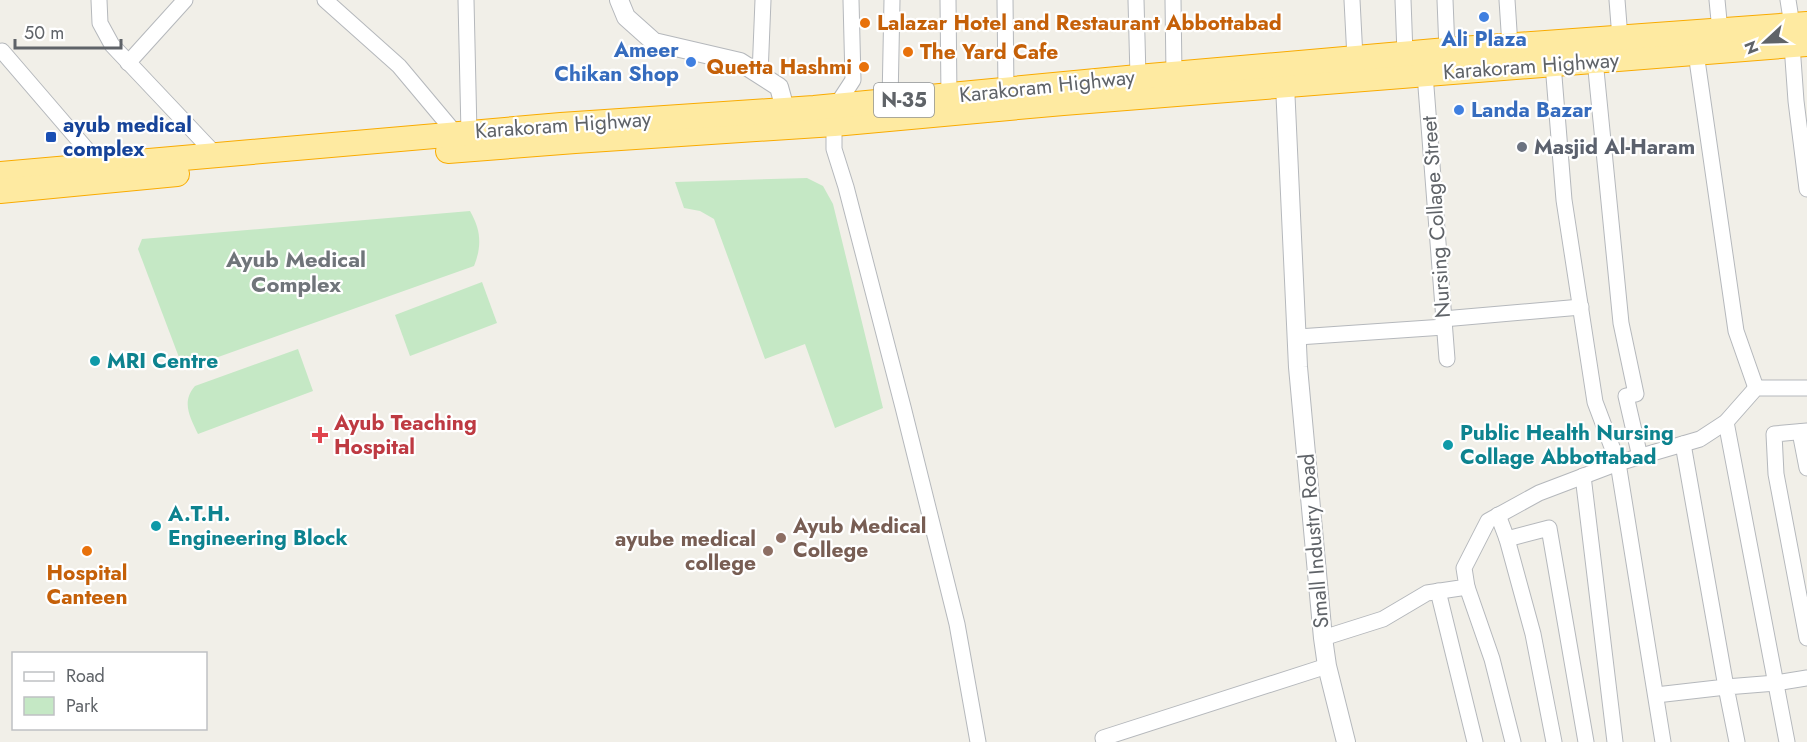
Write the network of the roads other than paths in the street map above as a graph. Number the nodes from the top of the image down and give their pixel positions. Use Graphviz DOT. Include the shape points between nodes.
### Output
graph roads {
  1 [pos="99,0"];
  2 [pos="185,0"];
  3 [pos="325,0"];
  4 [pos="465,0"];
  5 [pos="619,0"];
  6 [pos="763,0"];
  7 [pos="850,0"];
  8 [pos="892,0"];
  9 [pos="948,0"];
  10 [pos="1005,0"];
  11 [pos="1136,0"];
  12 [pos="1173,0"];
  13 [pos="1352,0"];
  14 [pos="1403,0"];
  15 [pos="1445,0"];
  16 [pos="1507,0"];
  17 [pos="1617,0"];
  18 [pos="1717,0"];
  19 [pos="1788,0"];
  20 [pos="1720,30"];
  21 [pos="1800,35"];
  22 [pos="1620,38"];
  23 [pos="1510,46"];
  24 [pos="1447,50"];
  25 [pos="2,51"];
  26 [pos="1696,53"];
  27 [pos="1405,54"];
  28 [pos="1355,58"];
  29 [pos="1595,60"];
  30 [pos="128,63"];
  31 [pos="1553,64"];
  32 [pos="1174,74"];
  33 [pos="1425,74"];
  34 [pos="760,75"];
  35 [pos="1285,75"];
  36 [pos="1138,77"];
  37 [pos="1006,91"];
  38 [pos="949,97"];
  39 [pos="890,102"];
  40 [pos="785,109"];
  41 [pos="835,115"];
  42 [pos="463,133"];
  43 [pos="215,154"];
  44 [pos="100,165"];
  45 [pos="0,174"];
  46 [pos="1807,189"];
  47 [pos="0,191"];
  48 [pos="1581,307"];
  49 [pos="1444,323"];
  50 [pos="1298,337"];
  51 [pos="1447,359"];
  52 [pos="1756,388"];
  53 [pos="1807,388"];
  54 [pos="1726,422"];
  55 [pos="1803,432"];
  56 [pos="1683,444"];
  57 [pos="1640,457"];
  58 [pos="1618,463"];
  59 [pos="1807,468"];
  60 [pos="1583,476"];
  61 [pos="1498,516"];
  62 [pos="1507,539"];
  63 [pos="1467,587"];
  64 [pos="1438,591"];
  65 [pos="1323,638"];
  66 [pos="1807,638"];
  67 [pos="1328,666"];
  68 [pos="1807,678"];
  69 [pos="1776,683"];
  70 [pos="1726,687"];
  71 [pos="1656,695"];
  72 [pos="978,742"];
  73 [pos="1104,742"];
  74 [pos="1347,742"];
  75 [pos="1475,742"];
  76 [pos="1513,742"];
  77 [pos="1554,742"];
  78 [pos="1586,742"];
  79 [pos="1615,742"];
  80 [pos="1664,742"];
  81 [pos="1737,742"];
  82 [pos="1787,742"];
  1 -- 30 [label="street" via="104,35"];
  2 -- 30 [label="street"];
  3 -- 42 [label="street" via="399,66"];
  4 -- 42 [label="street"];
  5 -- 34 [label="street" via="626,18 654,42 740,62"];
  6 -- 34 [label="street"];
  7 -- 41 [label="street" via="853,80"];
  8 -- 39 [label="street"];
  9 -- 38 [label="street"];
  10 -- 37 [label="street"];
  11 -- 36 [label="street"];
  12 -- 32 [label="street"];
  13 -- 28 [label="street"];
  14 -- 27 [label="street"];
  15 -- 24 [label="street"];
  16 -- 23 [label="street"];
  17 -- 22 [label="street"];
  18 -- 20 [label="street"];
  19 -- 21 [label="street"];
  20 -- 21 [label="highway, Karakoram Highway / N-35"];
  20 -- 22 [label="highway, Karakoram Highway / N-35"];
  21 -- 26 [label="highway, Karakoram Highway / N-35"];
  21 -- 46 [label="street" via="1796,101"];
  22 -- 23 [label="highway, Karakoram Highway / N-35"];
  23 -- 24 [label="highway, Karakoram Highway / N-35"];
  24 -- 27 [label="highway, Karakoram Highway / N-35"];
  25 -- 44 [label="street"];
  26 -- 29 [label="highway, Karakoram Highway / N-35"];
  26 -- 52 [label="street" via="1736,331"];
  27 -- 28 [label="highway, Karakoram Highway / N-35"];
  28 -- 35 [label="highway, Karakoram Highway / N-35"];
  29 -- 31 [label="highway, Karakoram Highway / N-35"];
  29 -- 57 [label="street" via="1622,323 1636,394 1626,396"];
  30 -- 43 [label="street"];
  31 -- 33 [label="highway, Karakoram Highway / N-35"];
  31 -- 48 [label="street" via="1564,200"];
  32 -- 35 [label="highway, Karakoram Highway / N-35"];
  32 -- 36 [label="highway, Karakoram Highway / N-35"];
  33 -- 35 [label="highway, Karakoram Highway / N-35"];
  33 -- 49 [label="street, Nursing Collage Street"];
  34 -- 40 [label="street" via="779,87"];
  35 -- 41 [label="highway, Karakoram Highway / N-35"];
  35 -- 50 [label="street, Small Industry Road"];
  36 -- 37 [label="highway, Karakoram Highway / N-35"];
  37 -- 38 [label="highway, Karakoram Highway / N-35"];
  38 -- 39 [label="highway, Karakoram Highway / N-35"];
  39 -- 41 [label="highway, Karakoram Highway / N-35"];
  40 -- 41 [label="highway, Karakoram Highway / N-35"];
  40 -- 42 [label="highway, Karakoram Highway / N-35"];
  41 -- 47 [label="highway, Karakoram Highway / N-35"];
  41 -- 72 [label="street" via="834,149 957,624"];
  42 -- 43 [label="highway, Karakoram Highway / N-35"];
  43 -- 44 [label="highway, Karakoram Highway / N-35"];
  44 -- 45 [label="highway, Karakoram Highway / N-35"];
  48 -- 49 [label="street"];
  48 -- 58 [label="street" via="1595,402"];
  49 -- 50 [label="street"];
  49 -- 51 [label="street, Nursing Collage Street"];
  50 -- 65 [label="street, Small Industry Road"];
  52 -- 53 [label="street"];
  52 -- 54 [label="street"];
  54 -- 56 [label="street" via="1700,439"];
  54 -- 69 [label="street"];
  55 -- 59 [label="street"];
  55 -- 66 [label="street" via="1774,434 1776,474"];
  56 -- 57 [label="street"];
  56 -- 70 [label="street"];
  57 -- 58 [label="street"];
  58 -- 60 [label="street"];
  58 -- 71 [label="street"];
  60 -- 61 [label="street" via="1539,493"];
  60 -- 79 [label="street"];
  61 -- 62 [label="street"];
  61 -- 63 [label="street" via="1488,521 1464,568"];
  62 -- 77 [label="street" via="1533,634"];
  62 -- 78 [label="street" via="1549,528"];
  63 -- 64 [label="street"];
  63 -- 76 [label="street" via="1492,659"];
  64 -- 65 [label="street" via="1427,593 1383,619"];
  64 -- 75 [label="street"];
  65 -- 67 [label="street, Small Industry Road"];
  67 -- 73 [label="street" via="1103,738"];
  67 -- 74 [label="street, Small Industry Road"];
  68 -- 69 [label="street"];
  69 -- 70 [label="street"];
  69 -- 82 [label="street"];
  70 -- 71 [label="street"];
  70 -- 81 [label="street"];
  71 -- 80 [label="street"];
}
